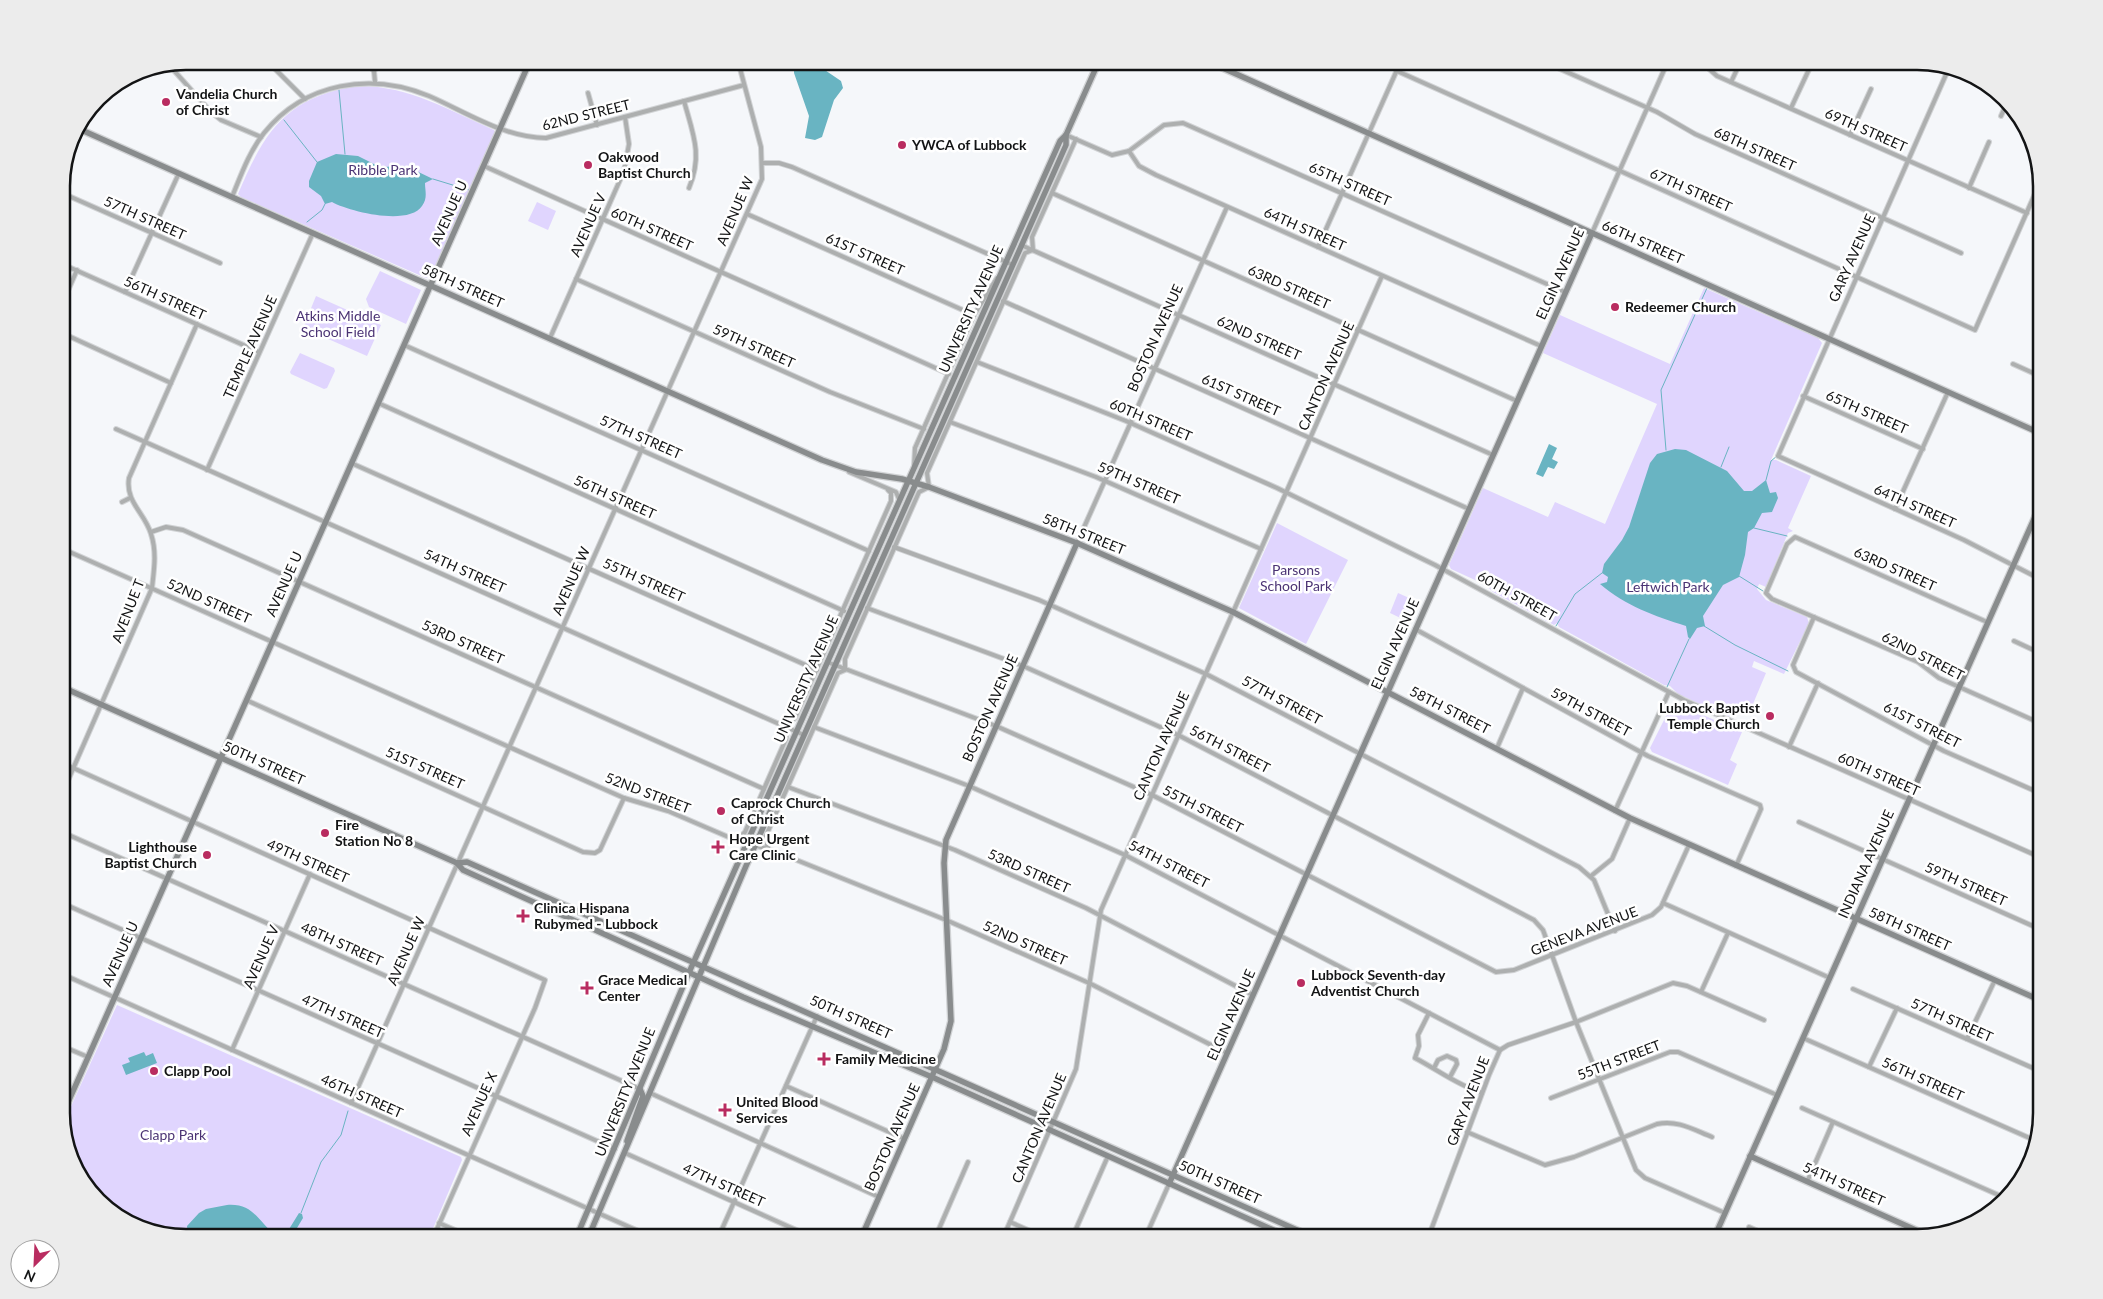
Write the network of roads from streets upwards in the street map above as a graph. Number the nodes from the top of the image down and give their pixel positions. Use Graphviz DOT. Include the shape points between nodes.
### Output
graph roads {
  1 [pos="275,70"];
  2 [pos="526,70"];
  3 [pos="740,70"];
  4 [pos="1095,70"];
  5 [pos="1227,70"];
  6 [pos="1562,70"];
  7 [pos="1664,70"];
  8 [pos="1710,70"];
  9 [pos="1737,70"];
  10 [pos="1809,70"];
  11 [pos="174,71"];
  12 [pos="374,71"];
  13 [pos="1397,72"];
  14 [pos="1946,74"];
  15 [pos="375,82"];
  16 [pos="1731,82"];
  17 [pos="744,85"];
  18 [pos="1871,89"];
  19 [pos="588,94"];
  20 [pos="304,99"];
  21 [pos="684,101"];
  22 [pos="1647,108"];
  23 [pos="1791,108"];
  24 [pos="2004,109"];
  25 [pos="2001,116"];
  26 [pos="625,117"];
  27 [pos="597,125"];
  28 [pos="500,128"];
  29 [pos="84,132"];
  30 [pos="1369,134"];
  31 [pos="1066,135"];
  32 [pos="1850,135"];
  33 [pos="261,137"];
  34 [pos="1076,140"];
  35 [pos="1990,142"];
  36 [pos="1129,151"];
  37 [pos="1908,161"];
  38 [pos="763,163"];
  39 [pos="484,166"];
  40 [pos="1619,170"];
  41 [pos="179,174"];
  42 [pos="689,188"];
  43 [pos="1969,188"];
  44 [pos="1052,193"];
  45 [pos="1342,193"];
  46 [pos="70,197"];
  47 [pos="232,197"];
  48 [pos="2033,200"];
  49 [pos="1227,206"];
  50 [pos="2027,213"];
  51 [pos="747,214"];
  52 [pos="1883,218"];
  53 [pos="603,219"];
  54 [pos="152,233"];
  55 [pos="313,233"];
  56 [pos="1592,233"];
  57 [pos="1015,242"];
  58 [pos="1022,245"];
  59 [pos="1318,247"];
  60 [pos="1033,250"];
  61 [pos="1961,253"];
  62 [pos="1203,260"];
  63 [pos="1005,262"];
  64 [pos="220,263"];
  65 [pos="1012,265"];
  66 [pos="70,267"];
  67 [pos="77,270"];
  68 [pos="722,272"];
  69 [pos="1382,276"];
  70 [pos="1857,276"];
  71 [pos="997,278"];
  72 [pos="576,279"];
  73 [pos="431,285"];
  74 [pos="70,286"];
  75 [pos="125,292"];
  76 [pos="1565,292"];
  77 [pos="1004,301"];
  78 [pos="1179,314"];
  79 [pos="974,315"];
  80 [pos="197,324"];
  81 [pos="1359,330"];
  82 [pos="695,332"];
  83 [pos="70,337"];
  84 [pos="550,338"];
  85 [pos="1829,339"];
  86 [pos="404,344"];
  87 [pos="1541,346"];
  88 [pos="259,352"];
  89 [pos="977,362"];
  90 [pos="2013,364"];
  91 [pos="1155,369"];
  92 [pos="2033,373"];
  93 [pos="949,374"];
  94 [pos="171,383"];
  95 [pos="1335,384"];
  96 [pos="668,391"];
  97 [pos="1948,392"];
  98 [pos="1803,396"];
  99 [pos="1517,401"];
  100 [pos="378,403"];
  101 [pos="950,422"];
  102 [pos="1131,423"];
  103 [pos="116,429"];
  104 [pos="924,429"];
  105 [pos="2033,430"];
  106 [pos="1311,438"];
  107 [pos="144,442"];
  108 [pos="1922,449"];
  109 [pos="642,450"];
  110 [pos="1493,455"];
  111 [pos="1778,456"];
  112 [pos="351,463"];
  113 [pos="838,467"];
  114 [pos="914,467"];
  115 [pos="207,470"];
  116 [pos="1105,480"];
  117 [pos="908,481"];
  118 [pos="915,483"];
  119 [pos="928,487"];
  120 [pos="888,490"];
  121 [pos="1286,492"];
  122 [pos="130,498"];
  123 [pos="899,499"];
  124 [pos="122,502"];
  125 [pos="616,509"];
  126 [pos="1469,509"];
  127 [pos="1895,509"];
  128 [pos="325,522"];
  129 [pos="2033,523"];
  130 [pos="151,532"];
  131 [pos="1793,537"];
  132 [pos="1077,543"];
  133 [pos="894,546"];
  134 [pos="1261,549"];
  135 [pos="869,551"];
  136 [pos="70,552"];
  137 [pos="2013,566"];
  138 [pos="589,568"];
  139 [pos="1442,569"];
  140 [pos="2033,576"];
  141 [pos="299,582"];
  142 [pos="152,588"];
  143 [pos="1050,605"];
  144 [pos="867,608"];
  145 [pos="844,611"];
  146 [pos="1233,612"];
  147 [pos="1814,617"];
  148 [pos="1988,622"];
  149 [pos="563,627"];
  150 [pos="1415,629"];
  151 [pos="2014,641"];
  152 [pos="272,642"];
  153 [pos="2033,650"];
  154 [pos="827,662"];
  155 [pos="835,665"];
  156 [pos="1023,666"];
  157 [pos="817,670"];
  158 [pos="845,670"];
  159 [pos="1206,674"];
  160 [pos="1818,683"];
  161 [pos="536,687"];
  162 [pos="1959,687"];
  163 [pos="1523,688"];
  164 [pos="70,690"];
  165 [pos="1388,692"];
  166 [pos="1669,692"];
  167 [pos="246,700"];
  168 [pos="101,704"];
  169 [pos="2033,720"];
  170 [pos="996,726"];
  171 [pos="785,727"];
  172 [pos="814,727"];
  173 [pos="796,732"];
  174 [pos="804,735"];
  175 [pos="1178,735"];
  176 [pos="1933,745"];
  177 [pos="509,747"];
  178 [pos="1789,747"];
  179 [pos="1497,748"];
  180 [pos="1642,752"];
  181 [pos="1360,754"];
  182 [pos="221,758"];
  183 [pos="70,767"];
  184 [pos="73,768"];
  185 [pos="70,775"];
  186 [pos="970,786"];
  187 [pos="788,787"];
  188 [pos="764,789"];
  189 [pos="2033,790"];
  190 [pos="1152,795"];
  191 [pos="624,798"];
  192 [pos="1908,800"];
  193 [pos="483,807"];
  194 [pos="1615,811"];
  195 [pos="1333,815"];
  196 [pos="1630,818"];
  197 [pos="192,821"];
  198 [pos="1799,822"];
  199 [pos="70,836"];
  200 [pos="733,840"];
  201 [pos="746,844"];
  202 [pos="755,845"];
  203 [pos="1689,845"];
  204 [pos="945,846"];
  205 [pos="768,849"];
  206 [pos="2033,854"];
  207 [pos="1125,855"];
  208 [pos="1882,860"];
  209 [pos="457,862"];
  210 [pos="1736,866"];
  211 [pos="310,874"];
  212 [pos="1306,875"];
  213 [pos="1591,876"];
  214 [pos="167,879"];
  215 [pos="1663,903"];
  216 [pos="70,907"];
  217 [pos="1099,914"];
  218 [pos="1856,918"];
  219 [pos="946,920"];
  220 [pos="429,926"];
  221 [pos="2033,926"];
  222 [pos="285,931"];
  223 [pos="1615,931"];
  224 [pos="1728,933"];
  225 [pos="1279,935"];
  226 [pos="140,938"];
  227 [pos="1552,955"];
  228 [pos="694,961"];
  229 [pos="702,965"];
  230 [pos="689,972"];
  231 [pos="1504,972"];
  232 [pos="697,976"];
  233 [pos="70,978"];
  234 [pos="1830,978"];
  235 [pos="545,980"];
  236 [pos="1995,980"];
  237 [pos="1089,983"];
  238 [pos="403,984"];
  239 [pos="1854,989"];
  240 [pos="259,991"];
  241 [pos="1701,992"];
  242 [pos="1253,995"];
  243 [pos="2033,997"];
  244 [pos="114,998"];
  245 [pos="1897,1008"];
  246 [pos="1429,1013"];
  247 [pos="817,1016"];
  248 [pos="1764,1020"];
  249 [pos="1576,1022"];
  250 [pos="812,1025"];
  251 [pos="522,1037"];
  252 [pos="1803,1038"];
  253 [pos="1967,1039"];
  254 [pos="377,1043"];
  255 [pos="659,1043"];
  256 [pos="668,1047"];
  257 [pos="70,1049"];
  258 [pos="232,1050"];
  259 [pos="1500,1050"];
  260 [pos="1227,1053"];
  261 [pos="88,1057"];
  262 [pos="1869,1067"];
  263 [pos="1434,1068"];
  264 [pos="2033,1068"];
  265 [pos="936,1069"];
  266 [pos="1450,1077"];
  267 [pos="932,1078"];
  268 [pos="1600,1079"];
  269 [pos="786,1086"];
  270 [pos="640,1089"];
  271 [pos="1482,1093"];
  272 [pos="650,1094"];
  273 [pos="496,1096"];
  274 [pos="1777,1096"];
  275 [pos="70,1098"];
  276 [pos="1551,1098"];
  277 [pos="351,1103"];
  278 [pos="1802,1108"];
  279 [pos="1054,1122"];
  280 [pos="1833,1122"];
  281 [pos="1051,1131"];
  282 [pos="1467,1132"];
  283 [pos="1712,1137"];
  284 [pos="1623,1138"];
  285 [pos="2030,1138"];
  286 [pos="905,1139"];
  287 [pos="760,1144"];
  288 [pos="616,1149"];
  289 [pos="625,1153"];
  290 [pos="469,1155"];
  291 [pos="1108,1156"];
  292 [pos="1750,1156"];
  293 [pos="968,1162"];
  294 [pos="1173,1175"];
  295 [pos="1807,1182"];
  296 [pos="1169,1184"];
  297 [pos="1999,1195"];
  298 [pos="879,1197"];
  299 [pos="734,1202"];
  300 [pos="589,1209"];
  301 [pos="599,1213"];
  302 [pos="1725,1213"];
  303 [pos="1010,1222"];
  304 [pos="439,1223"];
  305 [pos="1749,1227"];
  306 [pos="1292,1228"];
  307 [pos="437,1229"];
  308 [pos="453,1229"];
  309 [pos="580,1229"];
  310 [pos="592,1229"];
  311 [pos="634,1229"];
  312 [pos="722,1229"];
  313 [pos="794,1229"];
  314 [pos="865,1229"];
  315 [pos="939,1229"];
  316 [pos="1007,1229"];
  317 [pos="1026,1229"];
  318 [pos="1076,1229"];
  319 [pos="1149,1229"];
  320 [pos="1271,1229"];
  321 [pos="1431,1229"];
  322 [pos="1718,1229"];
  323 [pos="1753,1229"];
  324 [pos="1913,1229"];
  1 -- 20 [label="street"];
  2 -- 28 [label="street, AVENUE U"];
  3 -- 17 [label="street, AVENUE W"];
  4 -- 31 [label="street, UNIVERSITY AVENUE"];
  5 -- 30 [label="street, 66TH STREET"];
  6 -- 22 [label="street, 68TH STREET"];
  7 -- 22 [label="street, ELGIN AVENUE"];
  8 -- 16 [label="street, 69TH STREET"];
  9 -- 16 [label="street"];
  10 -- 23 [label="street"];
  11 -- 33 [label="street" via="221,120"];
  12 -- 15 [label="street"];
  13 -- 30 [label="street"];
  13 -- 40 [label="street, 67TH STREET"];
  14 -- 37 [label="street, GARY AVENUE"];
  15 -- 20 [label="street" via="339,86"];
  15 -- 28 [label="street, 62ND STREET" via="413,90"];
  16 -- 23 [label="street, 69TH STREET"];
  17 -- 21 [label="street, 62ND STREET"];
  17 -- 38 [label="street, AVENUE W"];
  18 -- 32 [label="street"];
  19 -- 27 [label="street"];
  20 -- 33 [label="street"];
  21 -- 26 [label="street, 62ND STREET"];
  21 -- 42 [label="street" via="697,153"];
  22 -- 40 [label="street, ELGIN AVENUE"];
  22 -- 52 [label="street, 68TH STREET" via="1694,134"];
  23 -- 32 [label="street, 69TH STREET"];
  24 -- 25 [label="street"];
  26 -- 27 [label="street, 62ND STREET"];
  26 -- 53 [label="street, AVENUE V" via="628,157"];
  27 -- 28 [label="street, 62ND STREET" via="546,138 533,138"];
  28 -- 39 [label="street, AVENUE U"];
  29 -- 41 [label="street, 58TH STREET"];
  30 -- 45 [label="street"];
  30 -- 56 [label="street, 66TH STREET"];
  31 -- 34 [label="street"];
  31 -- 57 [label="street, UNIVERSITY AVENUE" via="1060,141"];
  31 -- 58 [label="street, UNIVERSITY AVENUE" via="1066,144"];
  32 -- 37 [label="street, 69TH STREET"];
  33 -- 47 [label="street" via="246,162"];
  34 -- 36 [label="street" via="1112,155"];
  34 -- 44 [label="street"];
  35 -- 43 [label="street"];
  36 -- 45 [label="street, 65TH STREET" via="1164,125 1183,123"];
  36 -- 49 [label="street, 64TH STREET" via="1145,170"];
  37 -- 43 [label="street, 69TH STREET"];
  37 -- 52 [label="street, GARY AVENUE"];
  38 -- 51 [label="street, AVENUE W" via="762,178"];
  38 -- 63 [label="street" via="792,167"];
  39 -- 53 [label="street, 60TH STREET"];
  39 -- 73 [label="street, AVENUE U"];
  40 -- 56 [label="street, ELGIN AVENUE"];
  40 -- 70 [label="street, 67TH STREET"];
  41 -- 47 [label="street, 58TH STREET"];
  41 -- 54 [label="street"];
  43 -- 50 [label="street, 69TH STREET"];
  44 -- 60 [label="street" via="1032,237"];
  44 -- 62 [label="street, 63RD STREET"];
  45 -- 59 [label="street"];
  45 -- 76 [label="street, 65TH STREET"];
  46 -- 54 [label="street, 57TH STREET"];
  47 -- 55 [label="street, 58TH STREET"];
  48 -- 50 [label="street"];
  49 -- 59 [label="street, 64TH STREET"];
  49 -- 62 [label="street, BOSTON AVENUE"];
  50 -- 70 [label="street, 67TH STREET" via="1975,330"];
  51 -- 68 [label="street, AVENUE W"];
  51 -- 79 [label="street, 61ST STREET"];
  52 -- 61 [label="street, 68TH STREET"];
  52 -- 70 [label="street, GARY AVENUE"];
  53 -- 68 [label="street, 60TH STREET"];
  53 -- 72 [label="street, AVENUE V"];
  54 -- 64 [label="street, 57TH STREET"];
  54 -- 75 [label="street"];
  55 -- 73 [label="street, 58TH STREET"];
  55 -- 88 [label="street, TEMPLE AVENUE"];
  56 -- 76 [label="street, ELGIN AVENUE"];
  56 -- 85 [label="street, 66TH STREET"];
  57 -- 58 [label="street, 62ND STREET"];
  57 -- 63 [label="street, UNIVERSITY AVENUE"];
  58 -- 60 [label="street, 62ND STREET"];
  58 -- 65 [label="street, UNIVERSITY AVENUE"];
  59 -- 69 [label="street, 64TH STREET"];
  60 -- 77 [label="street" via="1024,254"];
  60 -- 78 [label="street, 62ND STREET"];
  62 -- 78 [label="street, BOSTON AVENUE"];
  62 -- 81 [label="street, 63RD STREET"];
  63 -- 65 [label="street"];
  63 -- 71 [label="street, UNIVERSITY AVENUE"];
  65 -- 118 [label="street, UNIVERSITY AVENUE"];
  66 -- 67 [label="street, 56TH STREET"];
  67 -- 74 [label="street"];
  67 -- 75 [label="street, 56TH STREET"];
  68 -- 82 [label="street, AVENUE W"];
  68 -- 93 [label="street, 60TH STREET"];
  69 -- 81 [label="street, CANTON AVENUE"];
  69 -- 87 [label="street, 64TH STREET"];
  70 -- 85 [label="street, GARY AVENUE"];
  71 -- 79 [label="street"];
  71 -- 114 [label="street, UNIVERSITY AVENUE"];
  72 -- 82 [label="street, 59TH STREET"];
  72 -- 84 [label="street, AVENUE V"];
  73 -- 84 [label="street, 58TH STREET"];
  73 -- 86 [label="street, AVENUE U"];
  75 -- 80 [label="street, 56TH STREET"];
  76 -- 87 [label="street, ELGIN AVENUE"];
  77 -- 89 [label="street"];
  77 -- 91 [label="street, 61ST STREET"];
  78 -- 91 [label="street, BOSTON AVENUE"];
  78 -- 95 [label="street, 62ND STREET"];
  79 -- 93 [label="street"];
  80 -- 88 [label="street, 56TH STREET"];
  80 -- 94 [label="street"];
  81 -- 95 [label="street, CANTON AVENUE"];
  81 -- 99 [label="street, 63RD STREET"];
  82 -- 96 [label="street, AVENUE W"];
  82 -- 104 [label="street, 59TH STREET" via="830,392"];
  83 -- 94 [label="street"];
  84 -- 96 [label="street, 58TH STREET"];
  85 -- 97 [label="street, 66TH STREET"];
  85 -- 98 [label="street, GARY AVENUE"];
  86 -- 100 [label="street, AVENUE U"];
  86 -- 109 [label="street, 57TH STREET"];
  87 -- 99 [label="street, ELGIN AVENUE"];
  88 -- 115 [label="street, TEMPLE AVENUE"];
  89 -- 101 [label="street"];
  89 -- 102 [label="street, 60TH STREET"];
  90 -- 92 [label="street"];
  91 -- 102 [label="street, BOSTON AVENUE"];
  91 -- 106 [label="street, 61ST STREET"];
  93 -- 104 [label="street"];
  94 -- 107 [label="street"];
  95 -- 106 [label="street, CANTON AVENUE"];
  95 -- 110 [label="street, 62ND STREET"];
  96 -- 109 [label="street, AVENUE W"];
  96 -- 113 [label="street, 58TH STREET"];
  97 -- 105 [label="street, 66TH STREET"];
  97 -- 108 [label="street"];
  98 -- 108 [label="street, 65TH STREET"];
  98 -- 111 [label="street, GARY AVENUE"];
  99 -- 110 [label="street, ELGIN AVENUE"];
  100 -- 112 [label="street, AVENUE U"];
  100 -- 125 [label="street, 56TH STREET"];
  101 -- 116 [label="street, 59TH STREET"];
  101 -- 119 [label="street" via="927,473"];
  102 -- 116 [label="street, BOSTON AVENUE"];
  102 -- 121 [label="street, 60TH STREET"];
  103 -- 107 [label="street, 54TH STREET"];
  104 -- 114 [label="street" via="914,453"];
  106 -- 121 [label="street, CANTON AVENUE"];
  106 -- 126 [label="street, 61ST STREET"];
  107 -- 115 [label="street, 54TH STREET"];
  107 -- 122 [label="street" via="129,478"];
  108 -- 127 [label="street"];
  109 -- 125 [label="street, AVENUE W"];
  109 -- 135 [label="street, 57TH STREET"];
  110 -- 126 [label="street, ELGIN AVENUE"];
  111 -- 127 [label="street, 64TH STREET"];
  112 -- 128 [label="street, AVENUE U"];
  112 -- 138 [label="street, 55TH STREET"];
  113 -- 117 [label="street, 58TH STREET"];
  113 -- 120 [label="street, 58TH STREET"];
  114 -- 117 [label="street, UNIVERSITY AVENUE"];
  115 -- 128 [label="street, 54TH STREET"];
  116 -- 132 [label="street, BOSTON AVENUE"];
  116 -- 134 [label="street, 59TH STREET"];
  117 -- 118 [label="street, 58TH STREET"];
  117 -- 123 [label="street, UNIVERSITY AVENUE"];
  118 -- 119 [label="street, 58TH STREET"];
  118 -- 155 [label="street, UNIVERSITY AVENUE"];
  119 -- 132 [label="street, 58TH STREET"];
  119 -- 133 [label="street" via="919,492"];
  120 -- 123 [label="street, 58TH STREET" via="896,492"];
  120 -- 135 [label="street" via="891,501"];
  121 -- 134 [label="street, CANTON AVENUE"];
  121 -- 139 [label="street, 60TH STREET"];
  122 -- 124 [label="street"];
  122 -- 130 [label="street, AVENUE T"];
  123 -- 154 [label="street, UNIVERSITY AVENUE"];
  125 -- 138 [label="street, AVENUE W"];
  125 -- 145 [label="street, 56TH STREET"];
  126 -- 139 [label="street, ELGIN AVENUE"];
  127 -- 137 [label="street, 64TH STREET"];
  128 -- 141 [label="street, AVENUE U"];
  128 -- 149 [label="street, 54TH STREET"];
  129 -- 137 [label="street, INDIANA AVENUE"];
  130 -- 141 [label="street, 53RD STREET" via="166,528 183,530"];
  130 -- 142 [label="street, AVENUE T" via="155,556"];
  131 -- 147 [label="street, 62ND STREET" via="1767,595"];
  131 -- 148 [label="street, 63RD STREET"];
  132 -- 143 [label="street, BOSTON AVENUE"];
  132 -- 146 [label="street, 58TH STREET"];
  133 -- 143 [label="street, 57TH STREET"];
  133 -- 144 [label="street"];
  134 -- 146 [label="street, CANTON AVENUE"];
  135 -- 145 [label="street"];
  136 -- 142 [label="street, 52ND STREET"];
  137 -- 140 [label="street, 64TH STREET"];
  137 -- 148 [label="street, INDIANA AVENUE"];
  138 -- 149 [label="street, AVENUE W"];
  138 -- 157 [label="street, 55TH STREET"];
  139 -- 150 [label="street, ELGIN AVENUE"];
  139 -- 166 [label="street, 60TH STREET"];
  141 -- 152 [label="street, AVENUE U"];
  141 -- 161 [label="street, 53RD STREET"];
  142 -- 152 [label="street, 52ND STREET"];
  142 -- 168 [label="street, AVENUE T"];
  143 -- 156 [label="street, BOSTON AVENUE"];
  143 -- 159 [label="street, 57TH STREET"];
  144 -- 156 [label="street, 56TH STREET"];
  144 -- 158 [label="street" via="844,659"];
  145 -- 157 [label="street"];
  146 -- 159 [label="street, CANTON AVENUE"];
  146 -- 165 [label="street, 58TH STREET"];
  147 -- 160 [label="street, 61ST STREET" via="1793,664 1794,671"];
  147 -- 162 [label="street, 62ND STREET" via="1918,662 1939,678"];
  148 -- 162 [label="street, INDIANA AVENUE"];
  149 -- 161 [label="street, AVENUE W"];
  149 -- 171 [label="street, 54TH STREET"];
  150 -- 163 [label="street, 59TH STREET"];
  150 -- 165 [label="street, ELGIN AVENUE"];
  151 -- 153 [label="street"];
  152 -- 167 [label="street, AVENUE U"];
  152 -- 177 [label="street, 52ND STREET"];
  154 -- 155 [label="street, 55TH STREET"];
  154 -- 173 [label="street, UNIVERSITY AVENUE"];
  155 -- 158 [label="street, 55TH STREET"];
  155 -- 174 [label="street, UNIVERSITY AVENUE"];
  156 -- 170 [label="street, BOSTON AVENUE"];
  156 -- 175 [label="street, 56TH STREET"];
  157 -- 171 [label="street" via="795,718"];
  158 -- 170 [label="street, 55TH STREET"];
  158 -- 172 [label="street" via="838,673"];
  159 -- 175 [label="street, CANTON AVENUE"];
  159 -- 181 [label="street, 57TH STREET"];
  160 -- 176 [label="street, 61ST STREET"];
  160 -- 178 [label="street"];
  161 -- 177 [label="street, AVENUE W"];
  161 -- 188 [label="street, 53RD STREET"];
  162 -- 169 [label="street, 62ND STREET"];
  162 -- 176 [label="street, INDIANA AVENUE"];
  163 -- 179 [label="street"];
  163 -- 180 [label="street, 59TH STREET"];
  164 -- 168 [label="street, 50TH STREET"];
  165 -- 179 [label="street, 58TH STREET"];
  165 -- 181 [label="street, ELGIN AVENUE"];
  166 -- 178 [label="street, 60TH STREET"];
  166 -- 180 [label="street"];
  167 -- 182 [label="street, AVENUE U"];
  167 -- 193 [label="street, 51ST STREET"];
  168 -- 182 [label="street, 50TH STREET"];
  168 -- 184 [label="street, AVENUE T"];
  170 -- 186 [label="street, BOSTON AVENUE"];
  170 -- 190 [label="street, 55TH STREET"];
  171 -- 173 [label="street, 54TH STREET"];
  171 -- 188 [label="street" via="786,739"];
  172 -- 186 [label="street, 54TH STREET"];
  172 -- 187 [label="street"];
  173 -- 174 [label="street, 54TH STREET"];
  173 -- 201 [label="street, UNIVERSITY AVENUE"];
  174 -- 202 [label="street, UNIVERSITY AVENUE"];
  175 -- 190 [label="street, CANTON AVENUE"];
  175 -- 195 [label="street, 56TH STREET"];
  176 -- 189 [label="street, 61ST STREET"];
  176 -- 192 [label="street, INDIANA AVENUE"];
  177 -- 191 [label="street, 52ND STREET"];
  177 -- 193 [label="street, AVENUE W"];
  178 -- 192 [label="street, 60TH STREET"];
  179 -- 194 [label="street, 58TH STREET"];
  180 -- 194 [label="street"];
  180 -- 210 [label="street, 59TH STREET" via="1760,805"];
  181 -- 195 [label="street, ELGIN AVENUE"];
  181 -- 213 [label="street, 57TH STREET"];
  182 -- 197 [label="street, AVENUE U"];
  182 -- 209 [label="street, 50TH STREET"];
  183 -- 184 [label="street, 49TH STREET"];
  184 -- 185 [label="street, AVENUE T"];
  184 -- 197 [label="street, 49TH STREET"];
  186 -- 204 [label="street, BOSTON AVENUE"];
  186 -- 207 [label="street, 54TH STREET"];
  187 -- 204 [label="street, 53RD STREET"];
  187 -- 205 [label="street" via="765,838"];
  188 -- 200 [label="street" via="745,832"];
  190 -- 207 [label="street, CANTON AVENUE"];
  190 -- 212 [label="street, 55TH STREET"];
  191 -- 193 [label="street, 51ST STREET" via="600,850 595,853 583,852"];
  191 -- 200 [label="street, 52ND STREET" via="668,811"];
  192 -- 206 [label="street, 60TH STREET"];
  192 -- 208 [label="street, INDIANA AVENUE"];
  193 -- 209 [label="street, AVENUE W"];
  194 -- 196 [label="street, 58TH STREET"];
  195 -- 212 [label="street, ELGIN AVENUE"];
  195 -- 227 [label="street, 56TH STREET" via="1534,920 1543,930"];
  196 -- 203 [label="street, 58TH STREET"];
  196 -- 213 [label="street" via="1612,859"];
  197 -- 211 [label="street, 49TH STREET"];
  197 -- 214 [label="street, AVENUE U"];
  198 -- 208 [label="street, 59TH STREET"];
  199 -- 214 [label="street, 48TH STREET"];
  200 -- 201 [label="street, 52ND STREET"];
  201 -- 202 [label="street, 52ND STREET"];
  201 -- 228 [label="street, UNIVERSITY AVENUE"];
  202 -- 205 [label="street, 52ND STREET"];
  202 -- 229 [label="street, UNIVERSITY AVENUE"];
  203 -- 210 [label="street, 58TH STREET"];
  203 -- 215 [label="street, GENEVA AVENUE"];
  204 -- 217 [label="street, 53RD STREET"];
  204 -- 219 [label="street, BOSTON AVENUE"];
  205 -- 219 [label="street, 52ND STREET"];
  207 -- 217 [label="street, CANTON AVENUE"];
  207 -- 225 [label="street, 54TH STREET"];
  208 -- 218 [label="street, INDIANA AVENUE"];
  208 -- 221 [label="street, 59TH STREET"];
  209 -- 220 [label="street, AVENUE W"];
  209 -- 228 [label="street, 50TH STREET" via="467,862"];
  209 -- 230 [label="street, 50TH STREET" via="463,870"];
  210 -- 218 [label="street, 58TH STREET"];
  211 -- 220 [label="street, 49TH STREET"];
  211 -- 222 [label="street, AVENUE V"];
  212 -- 225 [label="street, ELGIN AVENUE"];
  212 -- 231 [label="street, 55TH STREET" via="1496,972"];
  213 -- 223 [label="street"];
  214 -- 222 [label="street, 48TH STREET"];
  214 -- 226 [label="street, AVENUE U"];
  215 -- 223 [label="street, GENEVA AVENUE" via="1652,916"];
  215 -- 224 [label="street"];
  216 -- 226 [label="street, 47TH STREET"];
  217 -- 237 [label="street, CANTON AVENUE"];
  217 -- 242 [label="street, 53RD STREET"];
  218 -- 234 [label="street, INDIANA AVENUE"];
  218 -- 236 [label="street, 58TH STREET"];
  219 -- 237 [label="street, 52ND STREET"];
  219 -- 265 [label="street, BOSTON AVENUE" via="950,1021"];
  220 -- 235 [label="street, 49TH STREET"];
  220 -- 238 [label="street, AVENUE W"];
  222 -- 238 [label="street, 48TH STREET"];
  222 -- 240 [label="street, AVENUE V"];
  223 -- 227 [label="street, GENEVA AVENUE"];
  224 -- 234 [label="street"];
  224 -- 241 [label="street"];
  225 -- 242 [label="street, ELGIN AVENUE"];
  225 -- 246 [label="street, 54TH STREET"];
  226 -- 240 [label="street, 47TH STREET"];
  226 -- 244 [label="street, AVENUE U"];
  227 -- 231 [label="street, GENEVA AVENUE"];
  227 -- 249 [label="street, 56TH STREET"];
  228 -- 229 [label="street, 50TH STREET"];
  228 -- 230 [label="street, UNIVERSITY AVENUE"];
  229 -- 232 [label="street, UNIVERSITY AVENUE"];
  229 -- 247 [label="street, 50TH STREET"];
  230 -- 232 [label="street, 50TH STREET"];
  230 -- 255 [label="street, UNIVERSITY AVENUE"];
  232 -- 250 [label="street, 50TH STREET"];
  232 -- 256 [label="street, UNIVERSITY AVENUE"];
  233 -- 244 [label="street, 46TH STREET"];
  234 -- 252 [label="street, INDIANA AVENUE"];
  235 -- 251 [label="street, AVENUE X"];
  236 -- 243 [label="street, 58TH STREET"];
  236 -- 253 [label="street"];
  237 -- 260 [label="street, 52ND STREET"];
  237 -- 279 [label="street, CANTON AVENUE" via="1076,1069"];
  238 -- 251 [label="street, 48TH STREET"];
  238 -- 254 [label="street, AVENUE W"];
  239 -- 245 [label="street, 57TH STREET"];
  240 -- 254 [label="street, 47TH STREET"];
  240 -- 258 [label="street, AVENUE V"];
  241 -- 248 [label="street"];
  241 -- 249 [label="street" via="1679,984 1667,984"];
  242 -- 260 [label="street, ELGIN AVENUE"];
  244 -- 258 [label="street, 46TH STREET"];
  244 -- 261 [label="street, AVENUE U"];
  245 -- 253 [label="street, 57TH STREET"];
  245 -- 262 [label="street"];
  246 -- 259 [label="street, 54TH STREET"];
  246 -- 263 [label="street" via="1418,1035 1419,1046 1414,1058"];
  247 -- 250 [label="street"];
  247 -- 265 [label="street, 50TH STREET"];
  249 -- 259 [label="street, GARY AVENUE"];
  249 -- 268 [label="street, 56TH STREET"];
  250 -- 267 [label="street, 50TH STREET"];
  250 -- 269 [label="street"];
  251 -- 270 [label="street, 48TH STREET"];
  251 -- 273 [label="street, AVENUE X"];
  252 -- 262 [label="street, 56TH STREET"];
  252 -- 274 [label="street, INDIANA AVENUE"];
  253 -- 264 [label="street, 57TH STREET"];
  254 -- 273 [label="street, 47TH STREET"];
  254 -- 277 [label="street, AVENUE W"];
  255 -- 256 [label="street"];
  255 -- 270 [label="street, UNIVERSITY AVENUE"];
  256 -- 272 [label="street, UNIVERSITY AVENUE"];
  257 -- 261 [label="street"];
  258 -- 277 [label="street, 46TH STREET"];
  259 -- 271 [label="street, GARY AVENUE"];
  260 -- 294 [label="street, ELGIN AVENUE"];
  261 -- 275 [label="street, AVENUE U"];
  262 -- 285 [label="street, 56TH STREET"];
  263 -- 266 [label="street"];
  263 -- 266 [label="street" via="1438,1060 1446,1056 1456,1060"];
  265 -- 267 [label="street, BOSTON AVENUE"];
  265 -- 279 [label="street, 50TH STREET"];
  266 -- 271 [label="street" via="1458,1084"];
  267 -- 281 [label="street, 50TH STREET"];
  267 -- 286 [label="street, BOSTON AVENUE"];
  268 -- 274 [label="street, 55TH STREET" via="1661,1054 1678,1052"];
  268 -- 276 [label="street, 55TH STREET"];
  268 -- 284 [label="street, 56TH STREET"];
  269 -- 286 [label="street"];
  269 -- 287 [label="street"];
  270 -- 288 [label="street, UNIVERSITY AVENUE"];
  270 -- 289 [label="street" via="643,1096"];
  271 -- 282 [label="street, GARY AVENUE"];
  272 -- 287 [label="street"];
  272 -- 289 [label="street, UNIVERSITY AVENUE"];
  273 -- 288 [label="street, 47TH STREET"];
  273 -- 290 [label="street, AVENUE X"];
  274 -- 292 [label="street, INDIANA AVENUE"];
  277 -- 290 [label="street, 46TH STREET"];
  278 -- 280 [label="street"];
  279 -- 281 [label="street, CANTON AVENUE"];
  279 -- 294 [label="street, 50TH STREET"];
  280 -- 295 [label="street"];
  280 -- 297 [label="street"];
  281 -- 291 [label="street, 50TH STREET"];
  281 -- 303 [label="street, CANTON AVENUE"];
  282 -- 284 [label="street" via="1545,1165"];
  282 -- 321 [label="street, GARY AVENUE"];
  283 -- 284 [label="street" via="1670,1122"];
  284 -- 302 [label="street" via="1639,1174"];
  286 -- 298 [label="street, BOSTON AVENUE"];
  287 -- 298 [label="street"];
  287 -- 299 [label="street"];
  288 -- 300 [label="street, UNIVERSITY AVENUE"];
  289 -- 299 [label="street, 47TH STREET"];
  289 -- 301 [label="street, UNIVERSITY AVENUE"];
  290 -- 300 [label="street, 46TH STREET"];
  290 -- 304 [label="street, AVENUE X"];
  291 -- 296 [label="street, 50TH STREET"];
  291 -- 318 [label="street"];
  292 -- 295 [label="street, 54TH STREET"];
  292 -- 302 [label="street, INDIANA AVENUE"];
  293 -- 315 [label="street"];
  294 -- 296 [label="street, ELGIN AVENUE"];
  294 -- 306 [label="street, 50TH STREET"];
  295 -- 324 [label="street, 54TH STREET"];
  296 -- 319 [label="street, ELGIN AVENUE"];
  296 -- 320 [label="street, 50TH STREET"];
  298 -- 314 [label="street, BOSTON AVENUE"];
  299 -- 312 [label="street"];
  299 -- 313 [label="street, 47TH STREET"];
  300 -- 301 [label="street, 46TH STREET"];
  300 -- 309 [label="street, UNIVERSITY AVENUE"];
  301 -- 310 [label="street, UNIVERSITY AVENUE"];
  301 -- 311 [label="street, 46TH STREET"];
  302 -- 322 [label="street, INDIANA AVENUE"];
  303 -- 316 [label="street, CANTON AVENUE"];
  303 -- 317 [label="street"];
  304 -- 307 [label="street, AVENUE X"];
  304 -- 308 [label="street"];
  305 -- 323 [label="street"];
}
